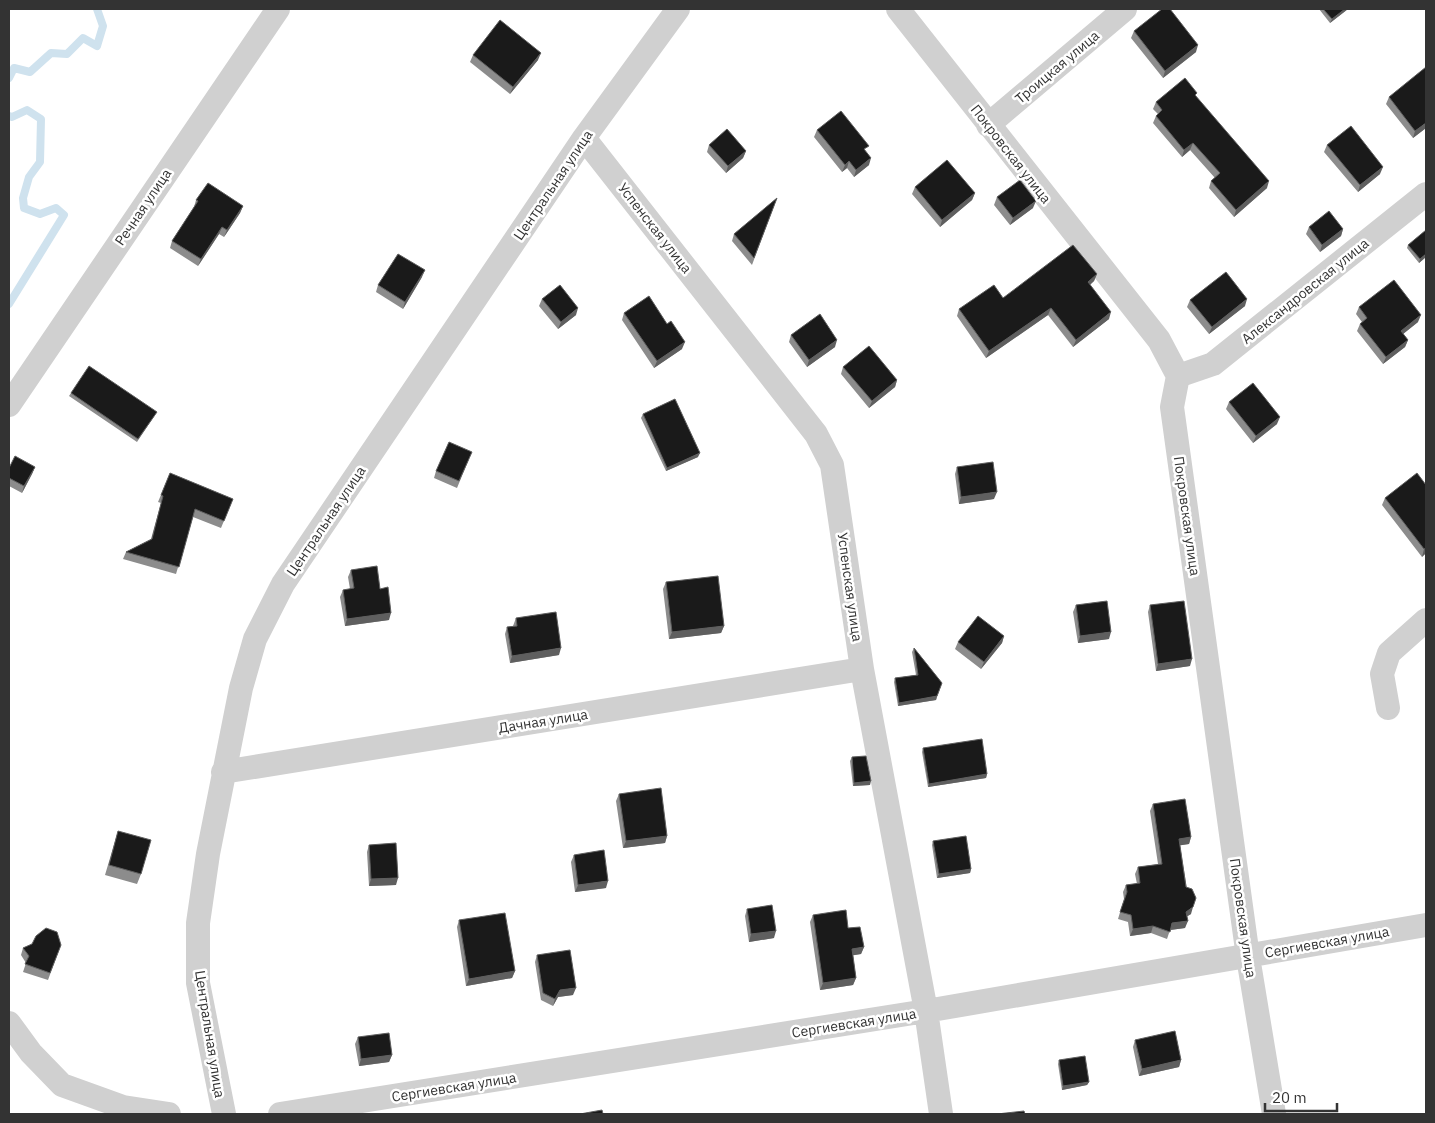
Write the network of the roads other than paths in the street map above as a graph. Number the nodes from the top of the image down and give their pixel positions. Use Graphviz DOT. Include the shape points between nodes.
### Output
graph roads {
  1 [pos="278,9"];
  2 [pos="678,9"];
  3 [pos="898,9"];
  4 [pos="1125,9"];
  5 [pos="988,125"];
  6 [pos="584,138"];
  7 [pos="1426,194"];
  8 [pos="1178,376"];
  9 [pos="9,405"];
  10 [pos="1426,620"];
  11 [pos="862,669"];
  12 [pos="1388,708"];
  13 [pos="223,772"];
  14 [pos="1426,924"];
  15 [pos="1248,956"];
  16 [pos="926,1011"];
  17 [pos="9,1023"];
  18 [pos="169,1114"];
  19 [pos="224,1114"];
  20 [pos="280,1114"];
  21 [pos="941,1114"];
  22 [pos="1274,1114"];
  1 -- 9 [label="street, Речная улица"];
  2 -- 6 [label="street, Центральная улица"];
  3 -- 5 [label="street, Покровская улица"];
  4 -- 5 [label="street, Троицкая улица"];
  5 -- 8 [label="street, Покровская улица" via="1159,340"];
  6 -- 11 [label="street, Успенская улица" via="816,434 832,465"];
  6 -- 13 [label="street, Центральная улица" via="284,584 255,639"];
  7 -- 8 [label="street, Александровская улица" via="1213,364"];
  8 -- 15 [label="street, Покровская улица" via="1172,407"];
  10 -- 12 [label="street" via="1389,653 1382,674"];
  11 -- 13 [label="street, Дачная улица"];
  11 -- 16 [label="street, Успенская улица"];
  13 -- 19 [label="street, Центральная улица" via="198,933 198,983"];
  14 -- 15 [label="street, Сергиевская улица"];
  15 -- 16 [label="street, Сергиевская улица"];
  15 -- 22 [label="street, Покровская улица"];
  16 -- 20 [label="street, Сергиевская улица"];
  16 -- 21 [label="street, Успенская улица"];
  17 -- 18 [label="street" via="31,1053 62,1085 123,1107"];
}
